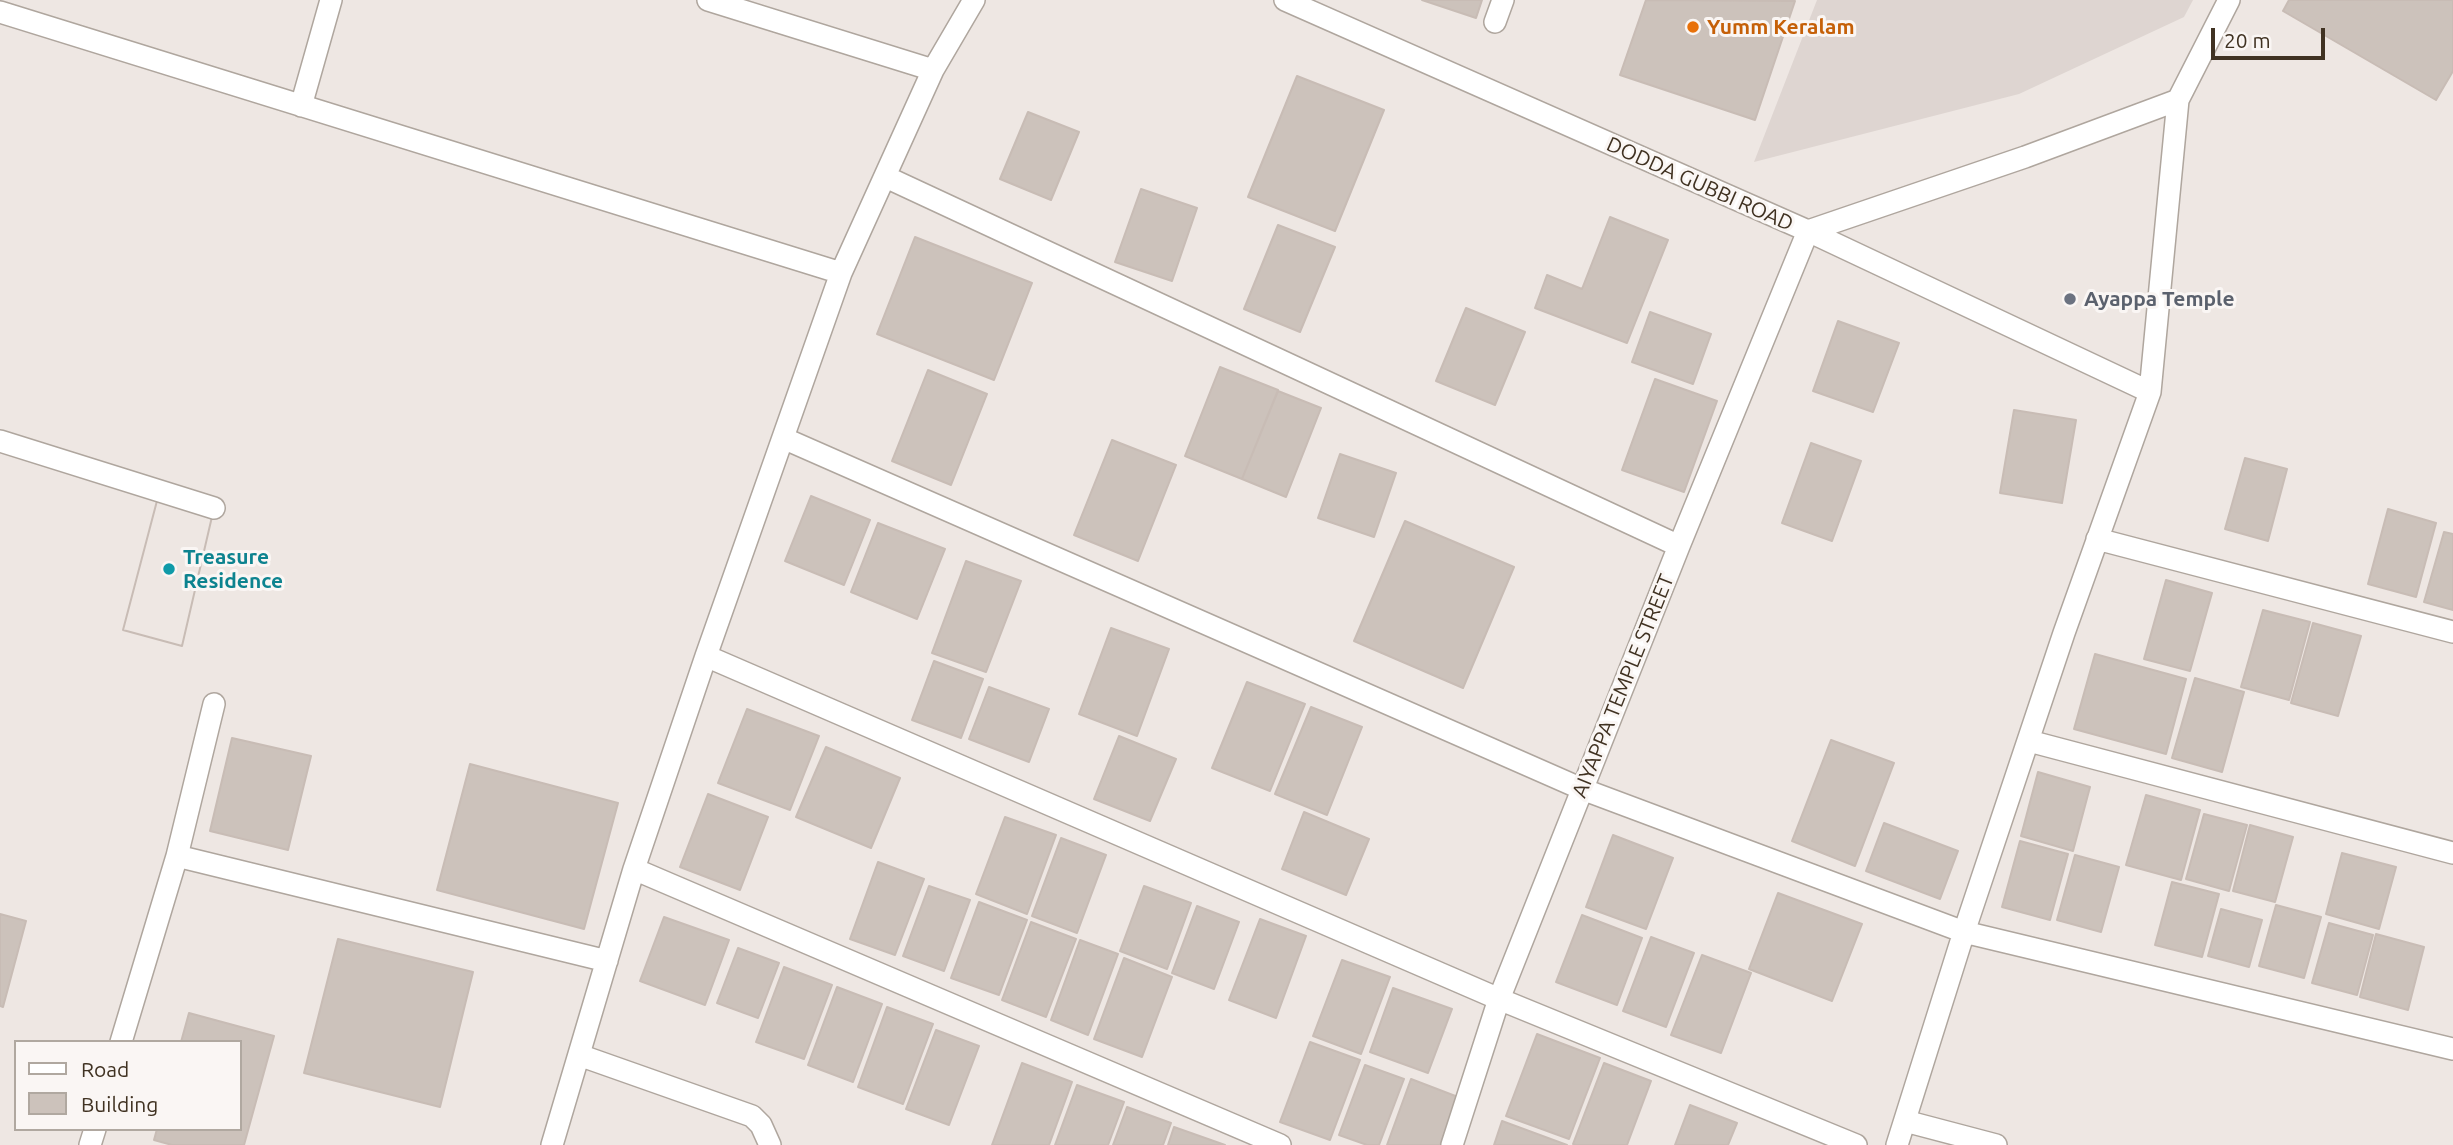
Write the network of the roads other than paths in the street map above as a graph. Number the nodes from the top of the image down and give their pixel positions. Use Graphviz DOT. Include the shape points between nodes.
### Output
graph roads {
  1 [pos="331,0"];
  2 [pos="708,0"];
  3 [pos="974,0"];
  4 [pos="1285,0"];
  5 [pos="1503,0"];
  6 [pos="2229,0"];
  7 [pos="0,12"];
  8 [pos="1495,22"];
  9 [pos="933,70"];
  10 [pos="2178,100"];
  11 [pos="301,106"];
  12 [pos="886,177"];
  13 [pos="1808,231"];
  14 [pos="841,273"];
  15 [pos="2150,392"];
  16 [pos="783,438"];
  17 [pos="0,441"];
  18 [pos="214,508"];
  19 [pos="2097,539"];
  20 [pos="1679,545"];
  21 [pos="2453,632"];
  22 [pos="706,656"];
  23 [pos="214,704"];
  24 [pos="2029,741"];
  25 [pos="1582,789"];
  26 [pos="2453,853"];
  27 [pos="177,856"];
  28 [pos="634,869"];
  29 [pos="1964,932"];
  30 [pos="607,961"];
  31 [pos="1499,999"];
  32 [pos="122,1040"];
  33 [pos="2453,1049"];
  34 [pos="579,1055"];
  35 [pos="1905,1121"];
  36 [pos="552,1145"];
  37 [pos="770,1145"];
  38 [pos="1280,1145"];
  39 [pos="1452,1145"];
  40 [pos="1857,1145"];
  41 [pos="1897,1145"];
  42 [pos="1996,1145"];
  1 -- 11 [label="street"];
  2 -- 9 [label="street"];
  3 -- 9 [label="street"];
  4 -- 13 [label="street, DODDA GUBBI ROAD"];
  5 -- 8 [label="street"];
  6 -- 10 [label="street"];
  7 -- 11 [label="street"];
  9 -- 12 [label="street"];
  10 -- 13 [label="street, DODDA GUBBI ROAD"];
  10 -- 15 [label="street"];
  11 -- 14 [label="street"];
  12 -- 14 [label="street"];
  12 -- 20 [label="street"];
  13 -- 15 [label="street"];
  13 -- 20 [label="street, AIYAPPA TEMPLE STREET"];
  14 -- 16 [label="street"];
  15 -- 19 [label="street"];
  16 -- 22 [label="street"];
  16 -- 25 [label="street"];
  17 -- 18 [label="street"];
  19 -- 21 [label="street"];
  19 -- 24 [label="street"];
  20 -- 25 [label="street, AIYAPPA TEMPLE STREET"];
  22 -- 28 [label="street"];
  22 -- 31 [label="street"];
  23 -- 27 [label="street"];
  24 -- 26 [label="street"];
  24 -- 29 [label="street"];
  25 -- 29 [label="street"];
  25 -- 31 [label="street, AIYAPPA TEMPLE STREET"];
  27 -- 30 [label="street"];
  27 -- 32 [label="street"];
  28 -- 30 [label="street"];
  28 -- 38 [label="street"];
  29 -- 33 [label="street"];
  29 -- 35 [label="street"];
  30 -- 34 [label="street"];
  31 -- 39 [label="street, AIYAPPA TEMPLE STREET"];
  31 -- 40 [label="street"];
  34 -- 36 [label="street"];
  34 -- 37 [label="street" via="752,1116"];
  35 -- 41 [label="street"];
  35 -- 42 [label="street"];
}
